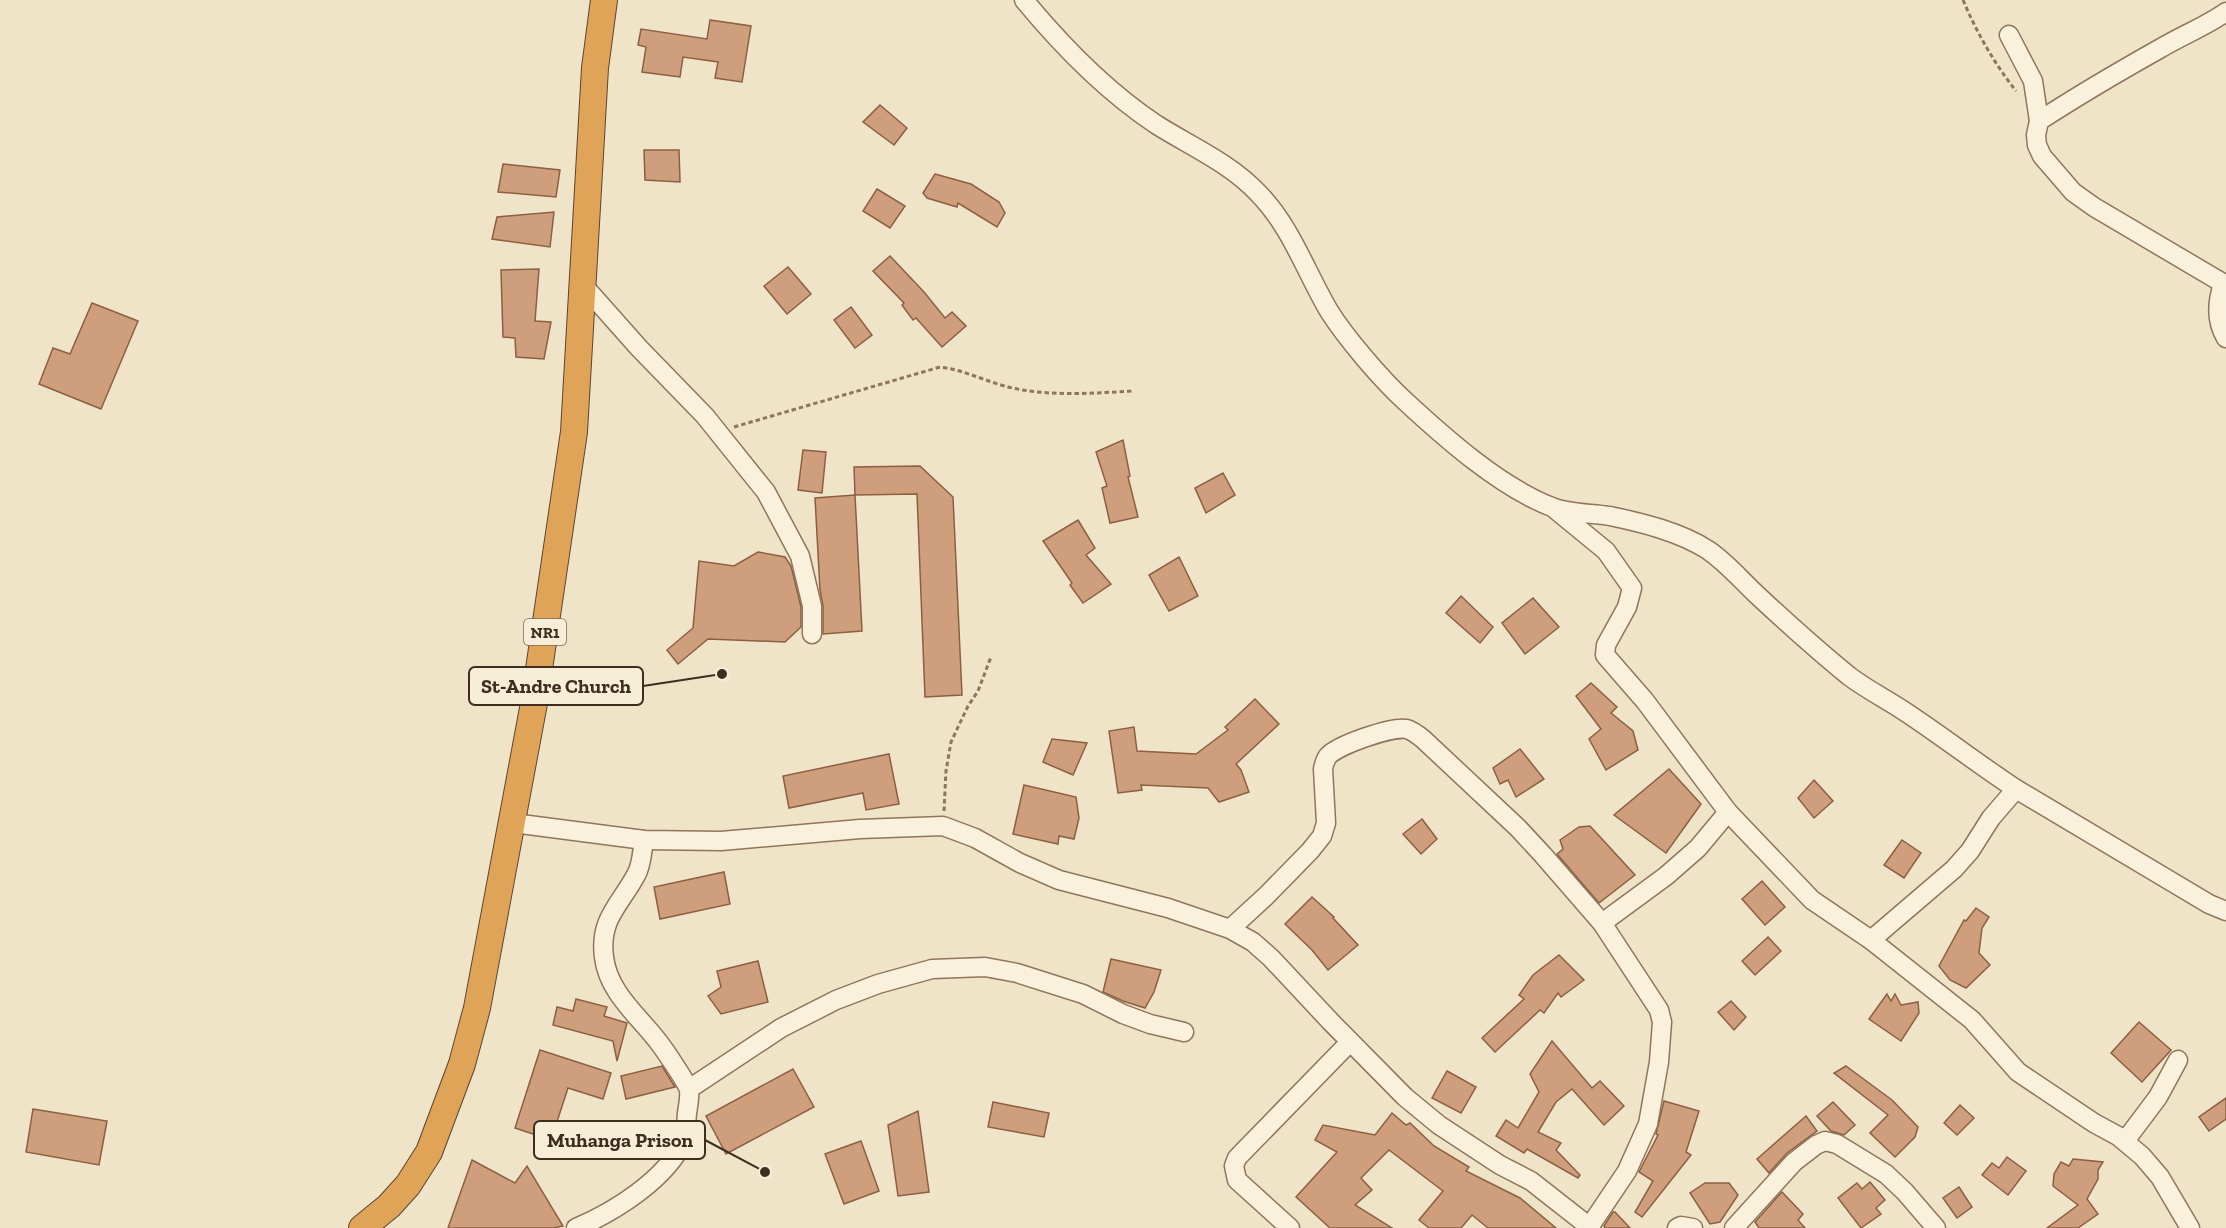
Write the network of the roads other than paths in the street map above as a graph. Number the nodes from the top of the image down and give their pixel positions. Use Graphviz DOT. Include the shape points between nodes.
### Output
graph roads {
  1 [pos="604,0"];
  2 [pos="1024,0"];
  3 [pos="2226,12"];
  4 [pos="2009,34"];
  5 [pos="2039,122"];
  6 [pos="2225,284"];
  7 [pos="583,285"];
  8 [pos="2226,338"];
  9 [pos="1554,508"];
  10 [pos="812,634"];
  11 [pos="2016,789"];
  12 [pos="1728,812"];
  13 [pos="513,824"];
  14 [pos="644,840"];
  15 [pos="2226,911"];
  16 [pos="1602,923"];
  17 [pos="1230,929"];
  18 [pos="1871,940"];
  19 [pos="1184,1032"];
  20 [pos="1350,1042"];
  21 [pos="2178,1060"];
  22 [pos="689,1089"];
  23 [pos="2124,1141"];
  24 [pos="1591,1227"];
  25 [pos="363,1228"];
  26 [pos="576,1228"];
  27 [pos="1290,1228"];
  28 [pos="1677,1228"];
  29 [pos="1693,1228"];
  30 [pos="1734,1228"];
  31 [pos="1936,1228"];
  32 [pos="2190,1228"];
  1 -- 7 [label="highway, NR1" via="595,68"];
  2 -- 9 [label="street" via="1107,86 1155,123 1231,168 1260,195 1283,226 1330,313 1402,398 1475,461"];
  3 -- 5 [label="street" via="2084,92"];
  4 -- 5 [label="street" via="2033,81"];
  5 -- 6 [label="street" via="2036,135 2042,156 2073,192"];
  6 -- 8 [label="street" via="2218,299 2218,313"];
  7 -- 10 [label="street" via="718,432 766,492 800,556 812,606"];
  7 -- 13 [label="highway, NR1" via="574,432"];
  9 -- 11 [label="street" via="1610,516 1686,538 1706,549 1852,678"];
  9 -- 12 [label="street" via="1606,551 1632,588 1605,655 1645,701"];
  11 -- 15 [label="street"];
  11 -- 18 [label="street" via="1954,869"];
  12 -- 16 [label="street" via="1698,848"];
  12 -- 18 [label="street" via="1812,900"];
  13 -- 14 [label="street"];
  13 -- 25 [label="highway, NR1" via="477,1008 444,1115 429,1152 408,1185"];
  14 -- 17 [label="street" via="721,840 943,826 1059,880 1168,908"];
  14 -- 22 [label="street" via="640,867 618,901 604,933 604,958 621,999 662,1046"];
  16 -- 17 [label="street" via="1518,828 1423,739 1402,729 1368,737 1329,755 1323,769 1326,823 1322,836"];
  16 -- 24 [label="street" via="1653,1000 1662,1022 1647,1124 1627,1171"];
  17 -- 20 [label="street" via="1271,958"];
  18 -- 23 [label="street" via="1972,1020 2018,1072"];
  19 -- 22 [label="street" via="1150,1024 1083,994 1017,973 985,967 932,969 836,1000 780,1028"];
  20 -- 24 [label="street" via="1439,1125 1531,1181"];
  20 -- 27 [label="street" via="1237,1158 1234,1166 1237,1180"];
  21 -- 23 [label="street" via="2158,1097"];
  22 -- 26 [label="street" via="684,1139 671,1159 623,1204"];
  23 -- 32 [label="street" via="2160,1177"];
  28 -- 29 [label="street"];
  30 -- 31 [label="street" via="1794,1162 1825,1141 1837,1144 1886,1174"];
}
